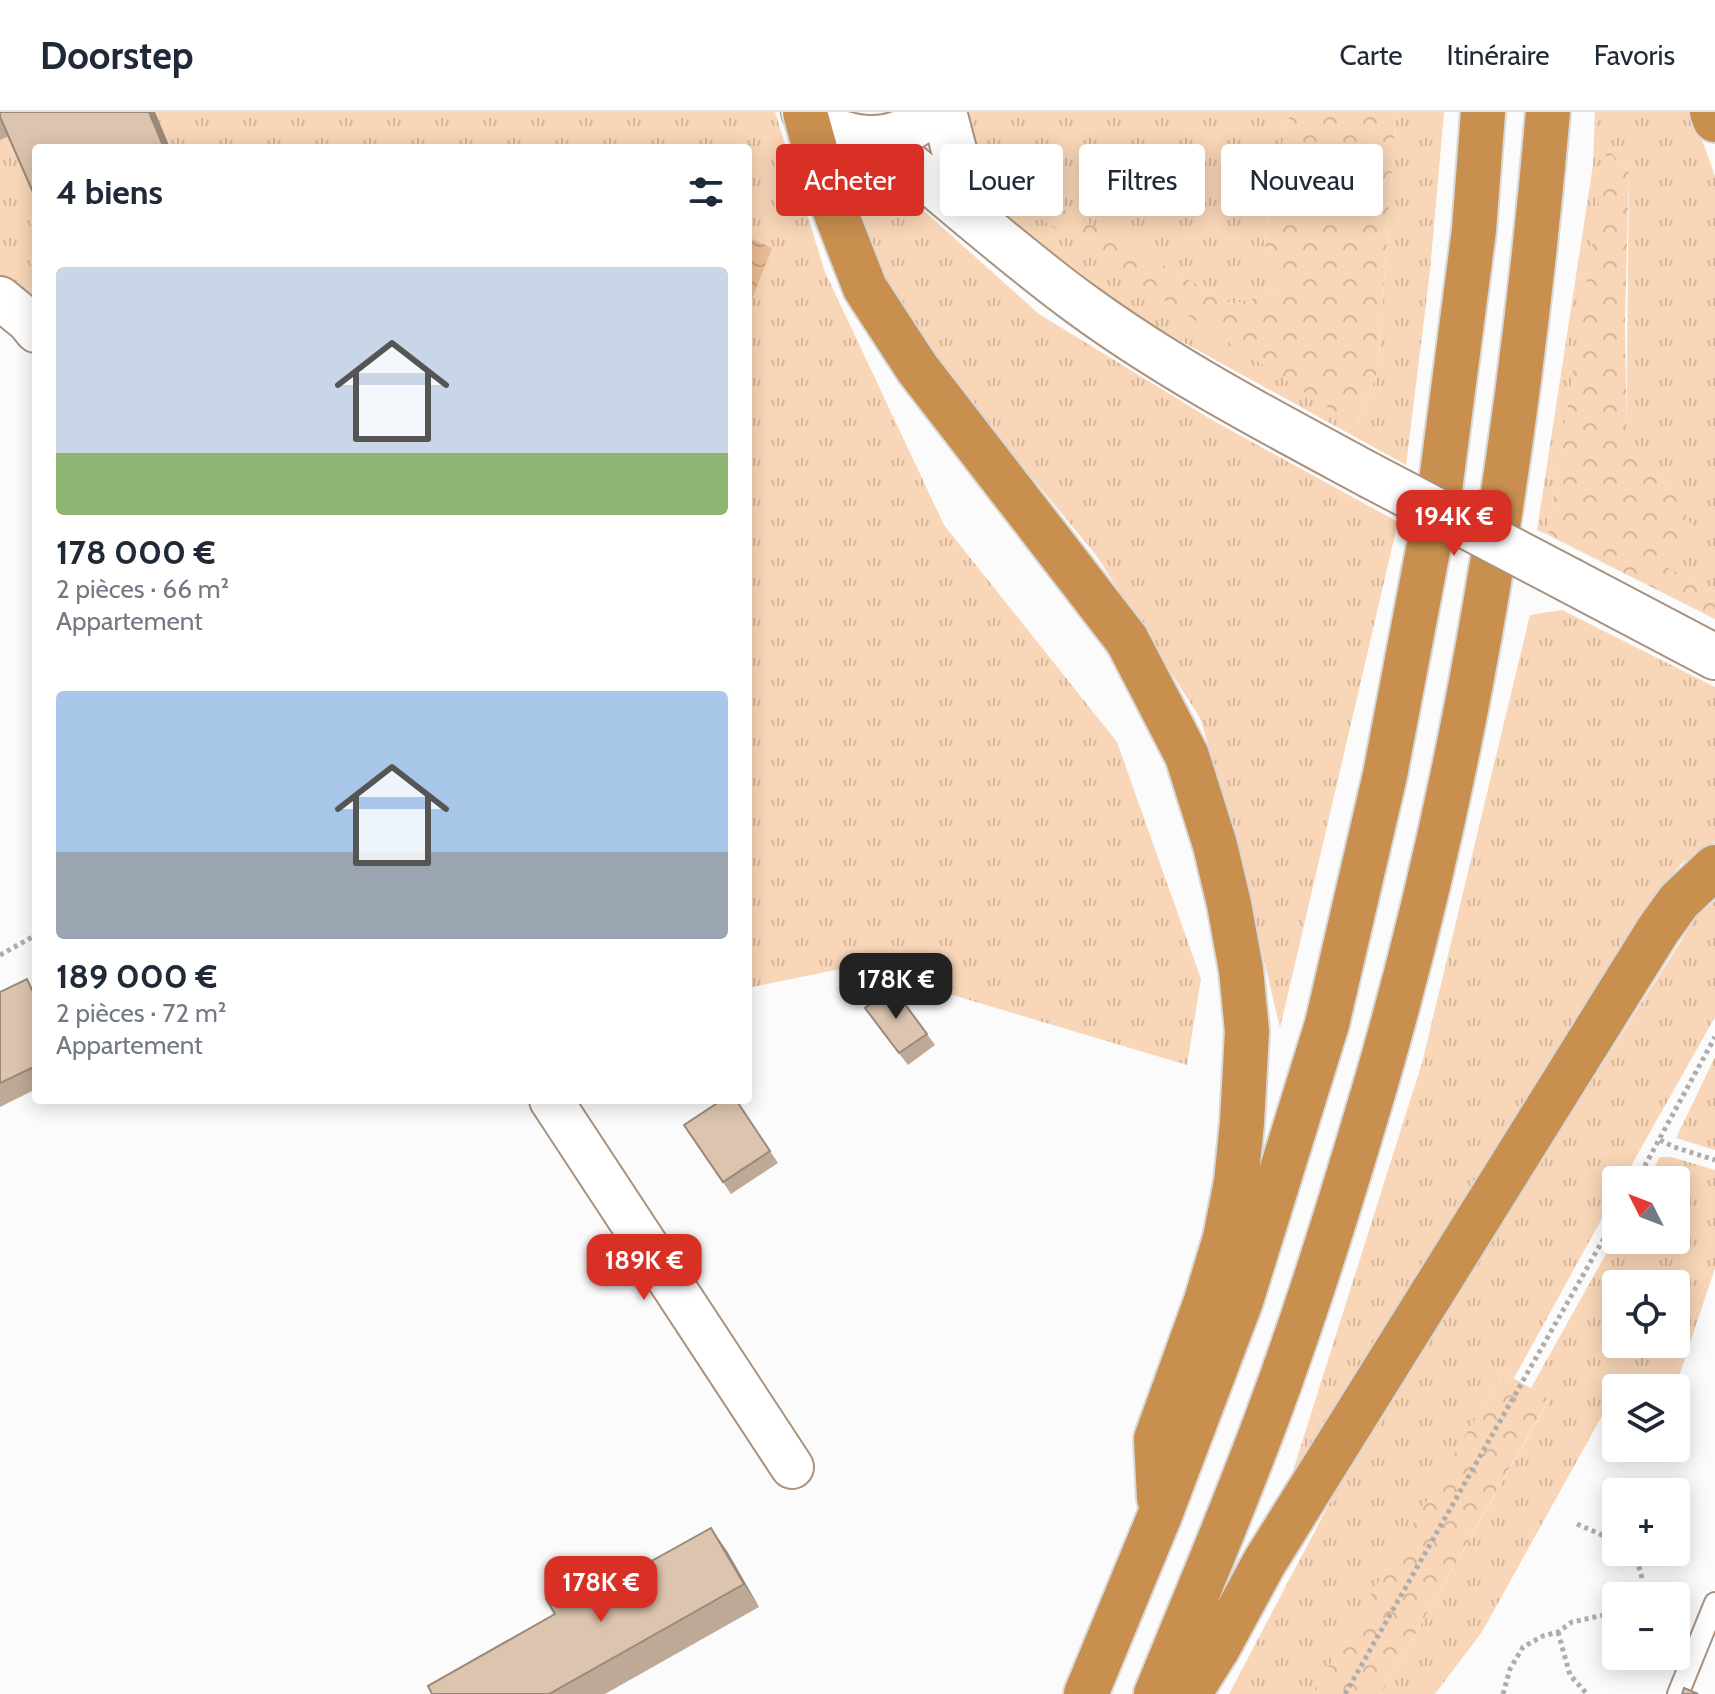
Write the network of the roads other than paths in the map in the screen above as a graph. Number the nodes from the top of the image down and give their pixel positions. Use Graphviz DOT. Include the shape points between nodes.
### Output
graph roads {
  1 [pos="804,112"];
  2 [pos="930,112"];
  3 [pos="944,112"];
  4 [pos="1483,112"];
  5 [pos="1548,112"];
  6 [pos="1712,112"];
  7 [pos="1715,120"];
  8 [pos="878,139"];
  9 [pos="952,144"];
  10 [pos="940,189"];
  11 [pos="973,216"];
  12 [pos="0,298"];
  13 [pos="32,326"];
  14 [pos="1715,657"];
  15 [pos="1715,867"];
  16 [pos="554,1104"];
  17 [pos="792,1467"];
  18 [pos="1160,1515"];
  19 [pos="1715,1603"];
  20 [pos="1086,1694"];
  21 [pos="1156,1694"];
  22 [pos="1189,1694"];
  23 [pos="1678,1694"];
  1 -- 8 [label="street" via="826,129"];
  1 -- 18 [label="highway" via="826,188 865,288 917,368 1127,640 1187,756 1215,845 1247,1031 1242,1123 1225,1238 1156,1439"];
  2 -- 8 [label="street" via="903,132"];
  3 -- 9 [label="street"];
  4 -- 18 [label="highway" via="1474,230 1441,482 1356,904 1286,1162 1241,1301"];
  5 -- 21 [label="highway" via="1507,479 1425,893 1377,1080 1314,1285 1242,1485"];
  6 -- 7 [label="highway"];
  8 -- 10 [label="street"];
  11 -- 14 [label="street, bridge" via="1107,322 1261,417"];
  12 -- 13 [label="street"];
  15 -- 22 [label="highway" via="1658,930 1264,1563"];
  16 -- 17 [label="street"];
  18 -- 20 [label="highway"];
  19 -- 23 [label="lane"];
}
